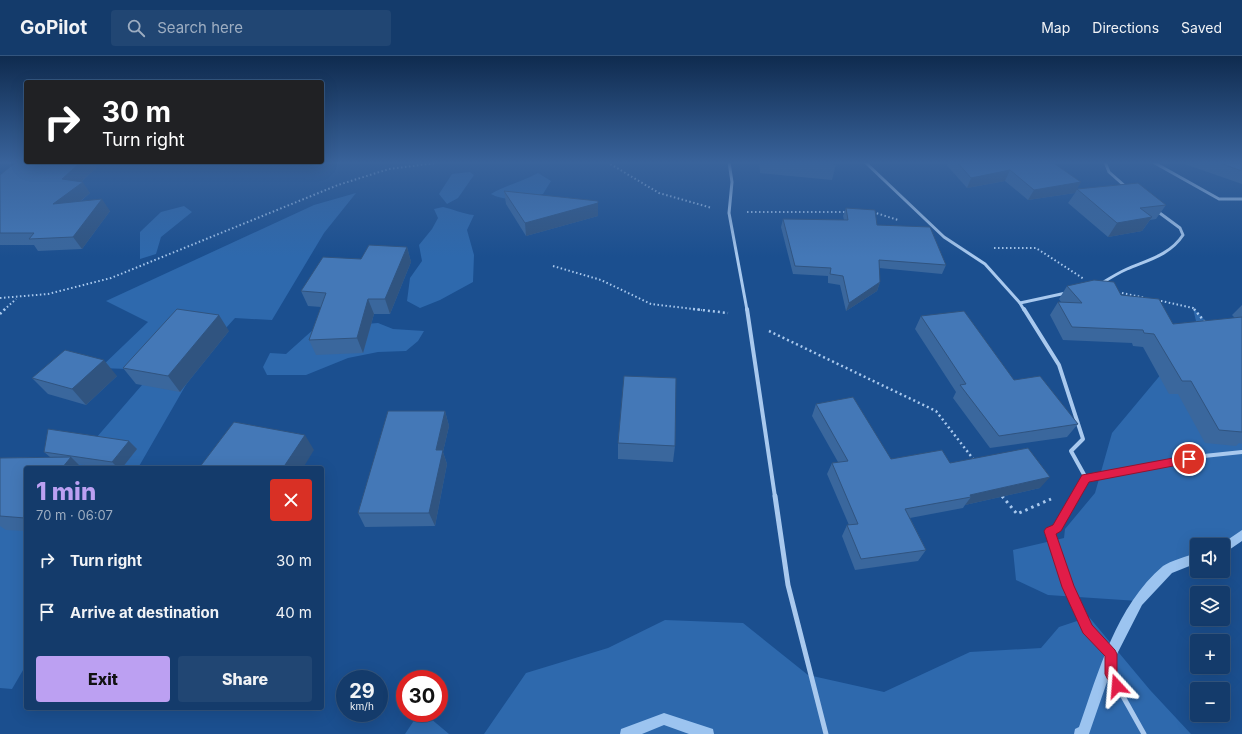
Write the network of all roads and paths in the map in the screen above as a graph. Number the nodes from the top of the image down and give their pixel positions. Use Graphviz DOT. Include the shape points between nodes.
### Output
graph roads {
  1 [pos="317,194"];
  2 [pos="731,194"];
  3 [pos="898,194"];
  4 [pos="1209,194"];
  5 [pos="1242,199"];
  6 [pos="1150,206"];
  7 [pos="553,266"];
  8 [pos="1095,287"];
  9 [pos="1073,292"];
  10 [pos="0,298"];
  11 [pos="17,298"];
  12 [pos="1020,303"];
  13 [pos="1193,308"];
  14 [pos="0,314"];
  15 [pos="749,322"];
  16 [pos="1210,325"];
  17 [pos="1242,452"];
  18 [pos="979,466"];
  19 [pos="1086,478"];
  20 [pos="998,490"];
  21 [pos="1052,498"];
  22 [pos="826,734"];
  23 [pos="1144,734"];
  1 -- 11 [label="path" via="126,273 66,291"];
  2 -- 15 [label="street" via="729,212"];
  3 -- 12 [label="street" via="944,237 985,264"];
  4 -- 5 [label="street" via="1219,199"];
  6 -- 8 [label="street" via="1180,228 1183,235 1181,240 1172,249 1128,268"];
  7 -- 15 [label="path" via="601,280 651,304 726,313"];
  9 -- 12 [label="street"];
  10 -- 11 [label="path"];
  11 -- 14 [label="path"];
  12 -- 19 [label="street" via="1059,365 1083,439 1071,451"];
  13 -- 16 [label="path"];
  15 -- 18 [label="path" via="936,412"];
  15 -- 22 [label="street" via="788,585"];
  17 -- 19 [label="street" via="1204,456"];
  19 -- 23 [label="street" via="1057,528 1050,531 1072,597 1088,629 1111,654 1111,674"];
  20 -- 21 [label="path" via="1017,514"];
}
